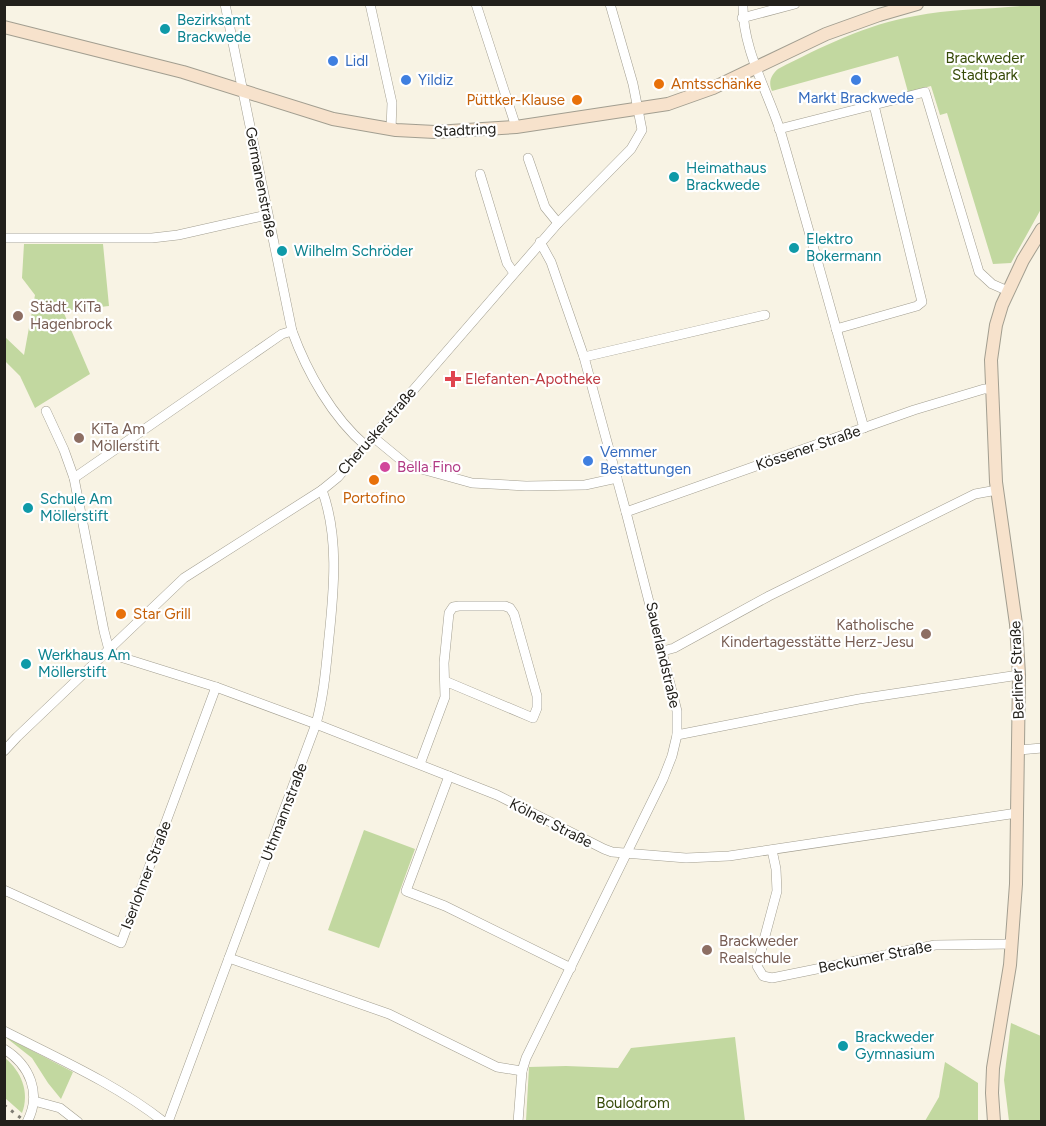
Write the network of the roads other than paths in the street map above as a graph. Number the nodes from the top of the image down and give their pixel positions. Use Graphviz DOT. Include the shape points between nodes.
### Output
graph roads {
  1 [pos="225,4"];
  2 [pos="370,4"];
  3 [pos="476,4"];
  4 [pos="610,4"];
  5 [pos="743,4"];
  6 [pos="795,4"];
  7 [pos="918,4"];
  8 [pos="742,18"];
  9 [pos="4,27"];
  10 [pos="756,68"];
  11 [pos="243,90"];
  12 [pos="874,105"];
  13 [pos="639,109"];
  14 [pos="516,127"];
  15 [pos="391,129"];
  16 [pos="779,129"];
  17 [pos="528,158"];
  18 [pos="480,174"];
  19 [pos="267,215"];
  20 [pos="558,222"];
  21 [pos="1041,229"];
  22 [pos="4,238"];
  23 [pos="540,242"];
  24 [pos="514,273"];
  25 [pos="1008,291"];
  26 [pos="765,315"];
  27 [pos="836,328"];
  28 [pos="292,332"];
  29 [pos="584,357"];
  30 [pos="991,389"];
  31 [pos="46,411"];
  32 [pos="864,428"];
  33 [pos="373,438"];
  34 [pos="366,446"];
  35 [pos="74,478"];
  36 [pos="617,478"];
  37 [pos="322,490"];
  38 [pos="997,490"];
  39 [pos="627,512"];
  40 [pos="110,650"];
  41 [pos="663,651"];
  42 [pos="1019,675"];
  43 [pos="445,681"];
  44 [pos="216,687"];
  45 [pos="316,724"];
  46 [pos="677,735"];
  47 [pos="1041,748"];
  48 [pos="1019,750"];
  49 [pos="4,752"];
  50 [pos="420,764"];
  51 [pos="449,776"];
  52 [pos="1017,813"];
  53 [pos="772,850"];
  54 [pos="626,853"];
  55 [pos="4,890"];
  56 [pos="1012,944"];
  57 [pos="229,958"];
  58 [pos="571,968"];
  59 [pos="4,1031"];
  60 [pos="4,1049"];
  61 [pos="522,1071"];
  62 [pos="34,1101"];
  63 [pos="27,1122"];
  64 [pos="78,1122"];
  65 [pos="166,1122"];
  66 [pos="518,1122"];
  67 [pos="994,1122"];
  1 -- 11 [label="street, Germanenstraße"];
  2 -- 15 [label="street" via="392,103"];
  3 -- 14 [label="street"];
  4 -- 13 [label="street, Cheruskerstraße"];
  5 -- 8 [label="street"];
  6 -- 8 [label="street"];
  7 -- 10 [label="street, Stadtring" via="826,34"];
  8 -- 10 [label="street"];
  9 -- 11 [label="street, Stadtring"];
  10 -- 13 [label="street, Stadtring" via="677,101"];
  10 -- 16 [label="street"];
  11 -- 15 [label="street, Stadtring" via="317,115"];
  11 -- 19 [label="street, Germanenstraße"];
  12 -- 16 [label="street"];
  12 -- 25 [label="street" via="925,92 978,272"];
  12 -- 27 [label="street" via="922,302"];
  13 -- 14 [label="street, Stadtring"];
  13 -- 20 [label="street, Cheruskerstraße" via="642,130 636,143"];
  14 -- 15 [label="street, Stadtring" via="435,132"];
  16 -- 27 [label="street"];
  17 -- 20 [label="street" via="545,207"];
  18 -- 24 [label="street" via="507,263"];
  19 -- 22 [label="street" via="152,238"];
  19 -- 28 [label="street, Germanenstraße"];
  20 -- 23 [label="street, Cheruskerstraße"];
  21 -- 25 [label="street, Berliner Straße"];
  23 -- 24 [label="street, Cheruskerstraße"];
  23 -- 29 [label="street, Sauerlandstraße" via="551,262"];
  24 -- 33 [label="street, Cheruskerstraße"];
  25 -- 30 [label="street, Berliner Straße" via="996,325"];
  26 -- 29 [label="street"];
  27 -- 32 [label="street"];
  28 -- 34 [label="street, Germanenstraße" via="329,402"];
  28 -- 35 [label="street" via="282,334"];
  29 -- 36 [label="street, Sauerlandstraße"];
  30 -- 32 [label="street, Kössener Straße"];
  30 -- 38 [label="street, Berliner Straße"];
  31 -- 35 [label="street"];
  32 -- 39 [label="street, Kössener Straße"];
  33 -- 34 [label="street, Cheruskerstraße"];
  33 -- 36 [label="street" via="407,465 472,483 585,485"];
  34 -- 37 [label="street, Cheruskerstraße"];
  35 -- 40 [label="street"];
  36 -- 39 [label="street, Sauerlandstraße"];
  37 -- 40 [label="street, Cheruskerstraße" via="192,572"];
  37 -- 45 [label="street, Uthmannstraße" via="335,579 324,698"];
  38 -- 41 [label="street" via="975,494"];
  38 -- 42 [label="street, Berliner Straße" via="1016,624"];
  39 -- 41 [label="street, Sauerlandstraße"];
  40 -- 44 [label="street, Kölner Straße" via="117,656"];
  40 -- 49 [label="street, Cheruskerstraße"];
  41 -- 46 [label="street, Sauerlandstraße" via="677,711"];
  42 -- 46 [label="street" via="859,699"];
  42 -- 48 [label="street, Berliner Straße"];
  43 -- 43 [label="street" via="449,613 453,608 510,608 537,696 533,718"];
  43 -- 50 [label="street" via="442,707"];
  44 -- 45 [label="street, Kölner Straße"];
  44 -- 55 [label="street, Iserlohner Straße" via="121,943"];
  45 -- 50 [label="street, Kölner Straße"];
  45 -- 57 [label="street, Uthmannstraße"];
  46 -- 54 [label="street, Sauerlandstraße" via="663,779"];
  47 -- 48 [label="street"];
  48 -- 52 [label="street, Berliner Straße"];
  50 -- 51 [label="street, Kölner Straße"];
  51 -- 54 [label="street, Kölner Straße" via="497,795 595,846"];
  51 -- 58 [label="street" via="406,891"];
  52 -- 53 [label="street, Kölner Straße"];
  52 -- 56 [label="street, Berliner Straße"];
  53 -- 54 [label="street, Kölner Straße" via="704,858"];
  53 -- 56 [label="street, Beckumer Straße" via="777,891 757,966 763,976 771,978 935,945"];
  54 -- 58 [label="street, Sauerlandstraße"];
  56 -- 67 [label="street, Berliner Straße" via="993,1068"];
  57 -- 61 [label="street" via="389,1014 497,1067"];
  57 -- 65 [label="street, Uthmannstraße"];
  58 -- 61 [label="street, Sauerlandstraße"];
  59 -- 65 [label="street" via="98,1078"];
  60 -- 62 [label="street" via="22,1063 30,1076"];
  61 -- 66 [label="street, Sauerlandstraße"];
  62 -- 63 [label="street"];
  62 -- 64 [label="street" via="60,1108"];
}
